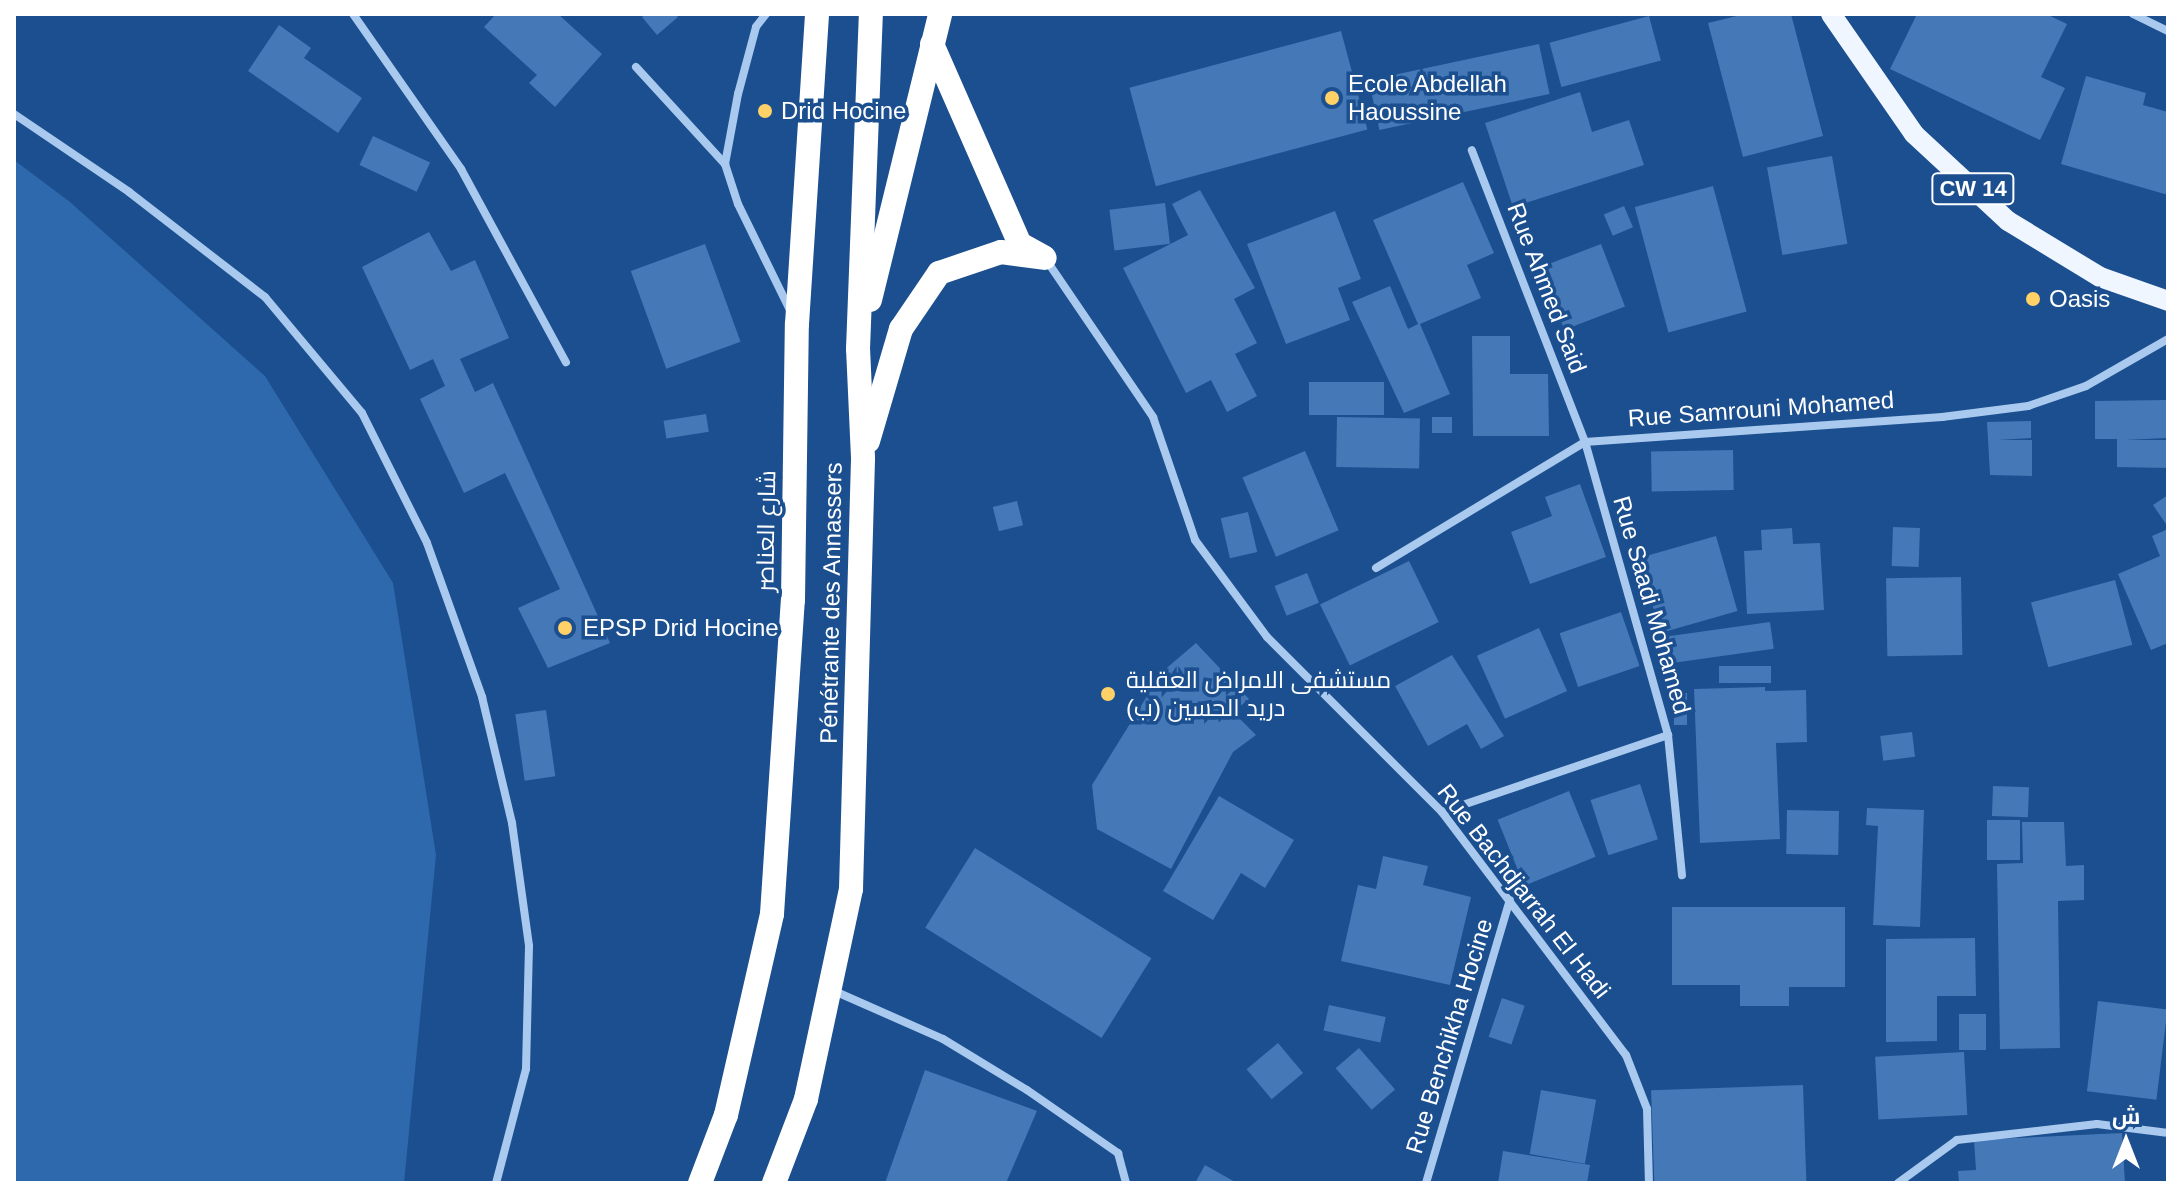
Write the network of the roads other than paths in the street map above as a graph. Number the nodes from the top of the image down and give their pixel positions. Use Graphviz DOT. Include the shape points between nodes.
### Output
graph roads {
  1 [pos="353,14"];
  2 [pos="766,14"];
  3 [pos="817,14"];
  4 [pos="871,14"];
  5 [pos="940,14"];
  6 [pos="1831,14"];
  7 [pos="2133,14"];
  8 [pos="2168,31"];
  9 [pos="932,44"];
  10 [pos="636,67"];
  11 [pos="14,114"];
  12 [pos="1472,150"];
  13 [pos="725,164"];
  14 [pos="1045,258"];
  15 [pos="2168,301"];
  16 [pos="797,324"];
  17 [pos="2168,339"];
  18 [pos="858,349"];
  19 [pos="566,362"];
  20 [pos="1585,442"];
  21 [pos="863,458"];
  22 [pos="1376,568"];
  23 [pos="1668,735"];
  24 [pos="1442,812"];
  25 [pos="1682,875"];
  26 [pos="1510,900"];
  27 [pos="832,989"];
  28 [pos="2168,1133"];
  29 [pos="496,1183"];
  30 [pos="700,1183"];
  31 [pos="774,1183"];
  32 [pos="1126,1183"];
  33 [pos="1426,1183"];
  34 [pos="1649,1183"];
  35 [pos="1898,1183"];
  1 -- 19 [label="street" via="461,169"];
  2 -- 13 [label="street" via="756,27"];
  3 -- 16 [label="highway, شارع العناصر"];
  4 -- 18 [label="highway, Pénétrante des Annassers"];
  5 -- 9 [label="highway"];
  6 -- 15 [label="main road, CW 14" via="1914,134 2008,221 2100,277"];
  7 -- 8 [label="street"];
  9 -- 14 [label="highway" via="1020,244"];
  9 -- 18 [label="highway"];
  10 -- 13 [label="street"];
  11 -- 29 [label="street" via="129,192 265,297 362,413 427,543 482,697 512,823 529,946 526,1069"];
  12 -- 20 [label="street, Rue Ahmed Said"];
  13 -- 16 [label="street" via="738,204"];
  14 -- 21 [label="highway" via="1001,252 939,273 901,329"];
  14 -- 24 [label="street, Rue Bachdjarrah El Hadi" via="1153,417 1195,540 1267,637"];
  16 -- 30 [label="highway, شارع العناصر" via="793,600 772,914 726,1115"];
  17 -- 20 [label="street, Rue Samrouni Mohamed" via="2086,386 2028,406"];
  18 -- 21 [label="highway, Pénétrante des Annassers"];
  20 -- 22 [label="street, Rue Samrouni Mohamed"];
  20 -- 23 [label="street, Rue Saadi Mohamed"];
  21 -- 27 [label="highway, Pénétrante des Annassers" via="851,889"];
  23 -- 24 [label="street, Rue Saadi Mohamed"];
  23 -- 25 [label="street"];
  24 -- 26 [label="street, Rue Bachdjarrah El Hadi"];
  26 -- 33 [label="street, Rue Benchikha Hocine"];
  26 -- 34 [label="street, Rue Bachdjarrah El Hadi" via="1626,1055 1647,1109"];
  27 -- 31 [label="highway, Pénétrante des Annassers" via="806,1099"];
  27 -- 32 [label="street" via="943,1039 1027,1090 1118,1153"];
  28 -- 35 [label="street" via="2097,1124 1957,1140"];
}
